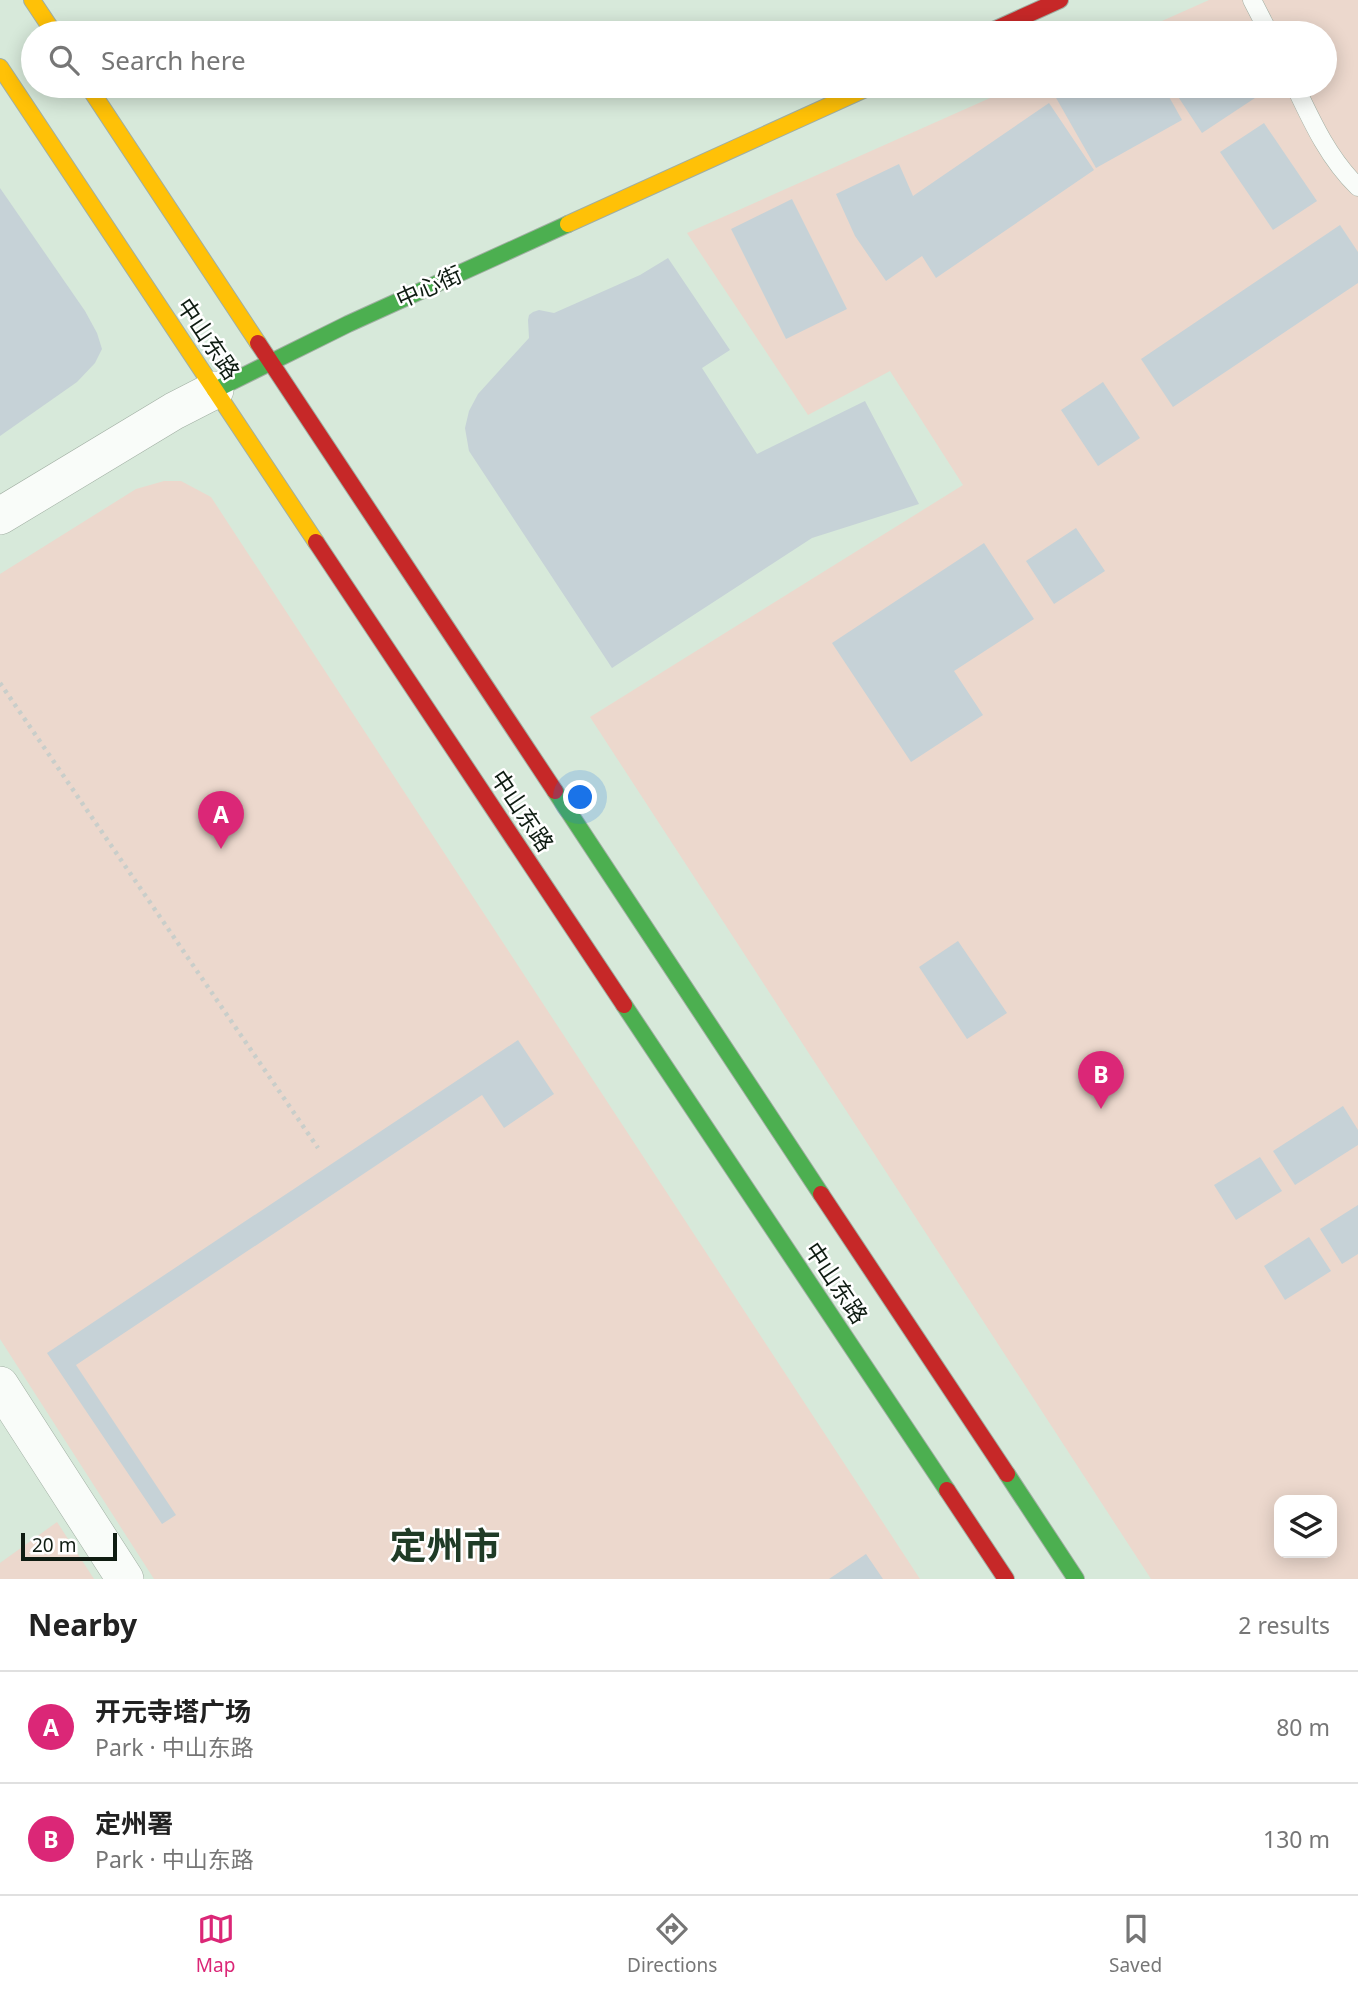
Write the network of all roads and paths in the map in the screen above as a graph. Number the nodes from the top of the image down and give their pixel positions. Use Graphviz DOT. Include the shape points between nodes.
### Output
graph roads {
  1 [pos="32,0"];
  2 [pos="1060,0"];
  3 [pos="1252,0"];
  4 [pos="46,21"];
  5 [pos="1014,21"];
  6 [pos="1263,21"];
  7 [pos="0,67"];
  8 [pos="97,98"];
  9 [pos="846,98"];
  10 [pos="1300,98"];
  11 [pos="1358,187"];
  12 [pos="271,362"];
  13 [pos="215,390"];
  14 [pos="0,516"];
  15 [pos="0,683"];
  16 [pos="318,1149"];
  17 [pos="0,1385"];
  18 [pos="125,1579"];
  19 [pos="1006,1579"];
  20 [pos="1076,1579"];
  1 -- 4 [label="main road"];
  2 -- 5 [label="main road"];
  3 -- 6 [label="lane"];
  7 -- 13 [label="main road, 中山东路"];
  8 -- 12 [label="main road, 中山东路"];
  9 -- 12 [label="main road, 中心街"];
  10 -- 11 [label="lane" via="1319,136"];
  12 -- 13 [label="main road, 中心街"];
  12 -- 20 [label="main road, 中山东路"];
  13 -- 14 [label="street, 中心街"];
  13 -- 19 [label="main road, 中山东路"];
  15 -- 16 [label="path"];
  17 -- 18 [label="street"];
}
